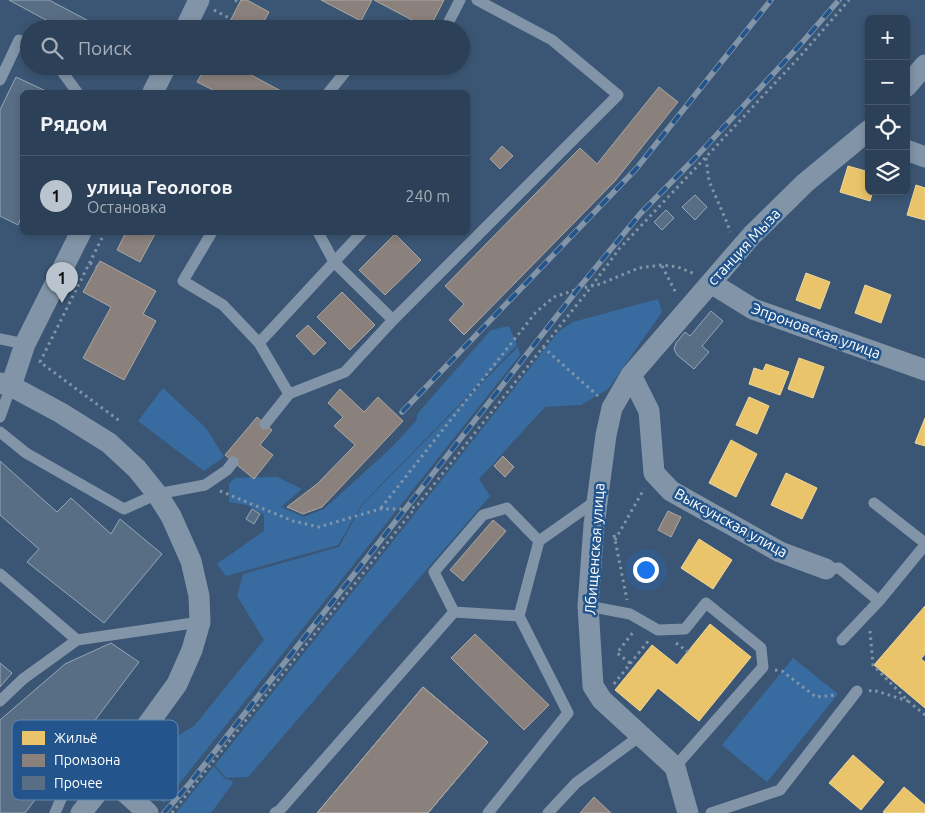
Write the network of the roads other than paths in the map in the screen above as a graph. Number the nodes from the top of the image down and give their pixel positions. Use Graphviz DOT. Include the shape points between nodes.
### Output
graph roads {
  1 [pos="460,0"];
  2 [pos="477,0"];
  3 [pos="206,5"];
  4 [pos="193,20"];
  5 [pos="450,20"];
  6 [pos="20,40"];
  7 [pos="925,65"];
  8 [pos="65,75"];
  9 [pos="163,75"];
  10 [pos="343,75"];
  11 [pos="0,80"];
  12 [pos="910,82"];
  13 [pos="76,90"];
  14 [pos="157,90"];
  15 [pos="331,90"];
  16 [pos="865,133"];
  17 [pos="910,151"];
  18 [pos="925,157"];
  19 [pos="80,235"];
  20 [pos="210,235"];
  21 [pos="320,235"];
  22 [pos="359,235"];
  23 [pos="334,262"];
  24 [pos="710,283"];
  25 [pos="393,320"];
  26 [pos="0,339"];
  27 [pos="259,343"];
  28 [pos="25,344"];
  29 [pos="925,370"];
  30 [pos="631,375"];
  31 [pos="6,384"];
  32 [pos="289,394"];
  33 [pos="0,417"];
  34 [pos="264,424"];
  35 [pos="0,432"];
  36 [pos="233,462"];
  37 [pos="157,494"];
  38 [pos="597,500"];
  39 [pos="874,503"];
  40 [pos="539,541"];
  41 [pos="925,544"];
  42 [pos="826,569"];
  43 [pos="0,574"];
  44 [pos="879,601"];
  45 [pos="588,606"];
  46 [pos="454,612"];
  47 [pos="519,616"];
  48 [pos="200,622"];
  49 [pos="77,640"];
  50 [pos="842,640"];
  51 [pos="857,691"];
  52 [pos="0,701"];
  53 [pos="151,720"];
  54 [pos="640,736"];
  55 [pos="675,767"];
  56 [pos="61,800"];
  57 [pos="91,800"];
  58 [pos="133,800"];
  59 [pos="55,813"];
  60 [pos="81,813"];
  61 [pos="148,813"];
  62 [pos="275,813"];
  63 [pos="488,813"];
  64 [pos="548,813"];
  65 [pos="688,813"];
  66 [pos="711,813"];
  1 -- 5 [label="lane"];
  2 -- 25 [label="lane" via="552,40 618,95"];
  3 -- 4 [label="street"];
  6 -- 11 [label="lane"];
  7 -- 12 [label="street"];
  8 -- 13 [label="lane"];
  9 -- 14 [label="street"];
  10 -- 15 [label="lane"];
  16 -- 24 [label="street, станция Мыза" via="805,183 752,235"];
  17 -- 18 [label="street"];
  19 -- 28 [label="street"];
  20 -- 27 [label="lane" via="184,280 223,305"];
  21 -- 23 [label="lane"];
  22 -- 23 [label="lane"];
  23 -- 25 [label="lane"];
  23 -- 27 [label="lane"];
  24 -- 29 [label="street, Эпроновская улица" via="753,309"];
  24 -- 30 [label="street, станция Мыза"];
  25 -- 32 [label="lane" via="345,372"];
  26 -- 28 [label="lane"];
  27 -- 32 [label="lane"];
  28 -- 31 [label="street"];
  30 -- 38 [label="street, Лбищенская улица" via="612,408"];
  30 -- 42 [label="street, Выксунская улица" via="649,411 654,473 671,492 780,552"];
  31 -- 33 [label="lane"];
  31 -- 37 [label="street" via="61,413 108,444 137,468"];
  32 -- 34 [label="lane"];
  35 -- 37 [label="lane" via="26,453 124,509"];
  36 -- 37 [label="lane" via="205,485"];
  37 -- 48 [label="street" via="192,562"];
  38 -- 40 [label="lane"];
  38 -- 45 [label="street, Лбищенская улица"];
  39 -- 41 [label="lane"];
  40 -- 46 [label="lane" via="507,508 483,515 434,572"];
  40 -- 47 [label="lane"];
  41 -- 44 [label="lane"];
  42 -- 44 [label="lane" via="839,568"];
  43 -- 49 [label="lane"];
  44 -- 50 [label="lane"];
  45 -- 54 [label="street, Лбищенская улица" via="594,686 602,700"];
  45 -- 55 [label="lane" via="630,614 658,630 685,629 706,602 760,648 763,667"];
  46 -- 47 [label="lane"];
  46 -- 62 [label="lane"];
  47 -- 63 [label="lane" via="568,713"];
  48 -- 49 [label="lane"];
  48 -- 53 [label="street" via="177,684"];
  49 -- 52 [label="lane" via="23,679"];
  51 -- 66 [label="lane" via="780,790"];
  54 -- 55 [label="street, Лбищенская улица"];
  54 -- 64 [label="lane" via="576,783"];
  55 -- 65 [label="street"];
  56 -- 59 [label="lane"];
  57 -- 60 [label="street"];
  58 -- 61 [label="street"];
}
